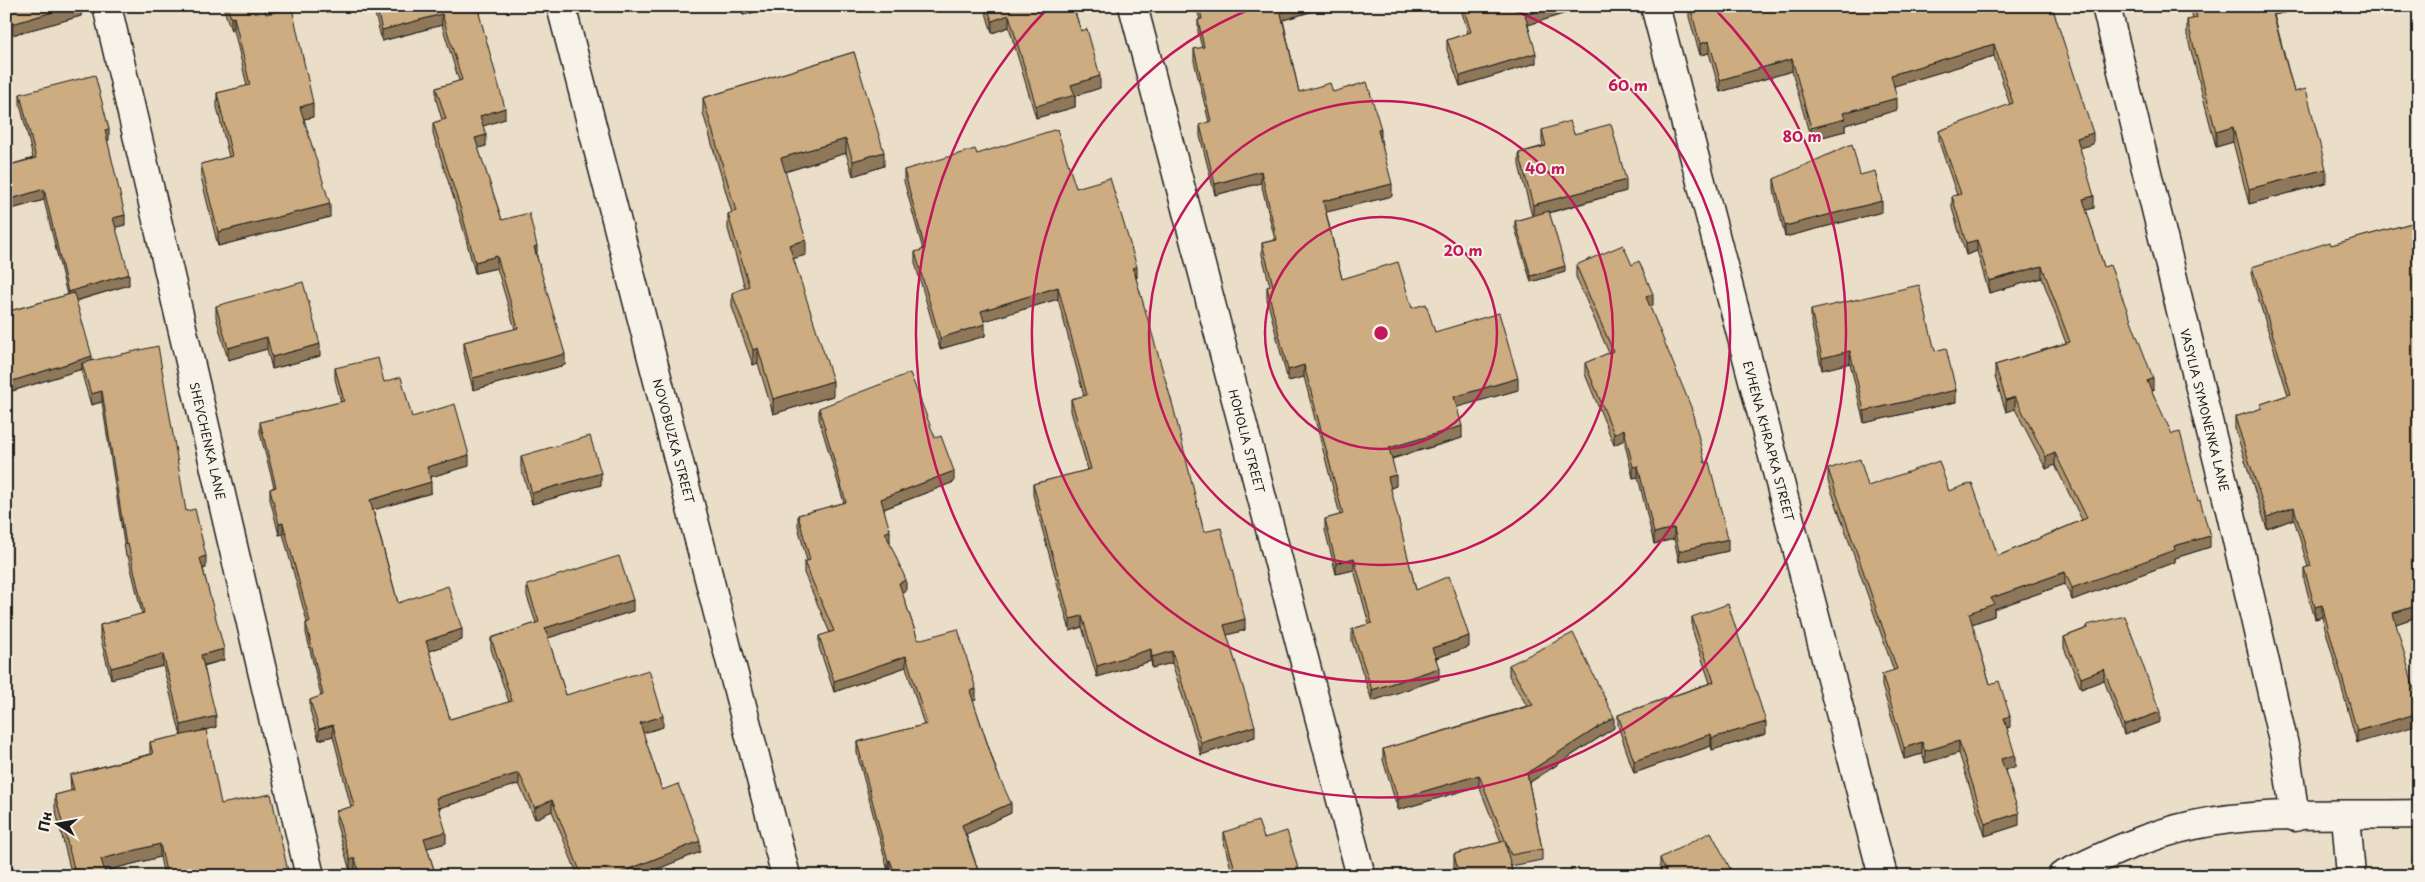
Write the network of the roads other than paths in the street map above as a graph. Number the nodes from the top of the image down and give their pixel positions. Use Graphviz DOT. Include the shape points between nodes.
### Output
graph roads {
  1 [pos="107,6"];
  2 [pos="561,6"];
  3 [pos="1133,6"];
  4 [pos="1655,6"];
  5 [pos="2106,6"];
  6 [pos="2419,814"];
  7 [pos="2346,816"];
  8 [pos="2295,817"];
  9 [pos="310,876"];
  10 [pos="786,876"];
  11 [pos="1361,876"];
  12 [pos="1883,876"];
  13 [pos="2062,876"];
  14 [pos="2351,876"];
  1 -- 9 [label="street, SHEVCHENKA LANE"];
  2 -- 10 [label="street, NOVOBUZKA STREET"];
  3 -- 11 [label="street, HOHOLIA STREET"];
  4 -- 12 [label="street, EVHENA KHRAPKA STREET"];
  5 -- 8 [label="street, VASYLIA SYMONENKA LANE" via="2237,543 2286,754"];
  6 -- 7 [label="street"];
  7 -- 8 [label="street"];
  7 -- 14 [label="street"];
  8 -- 13 [label="street" via="2245,818 2194,825 2142,840"];
}
